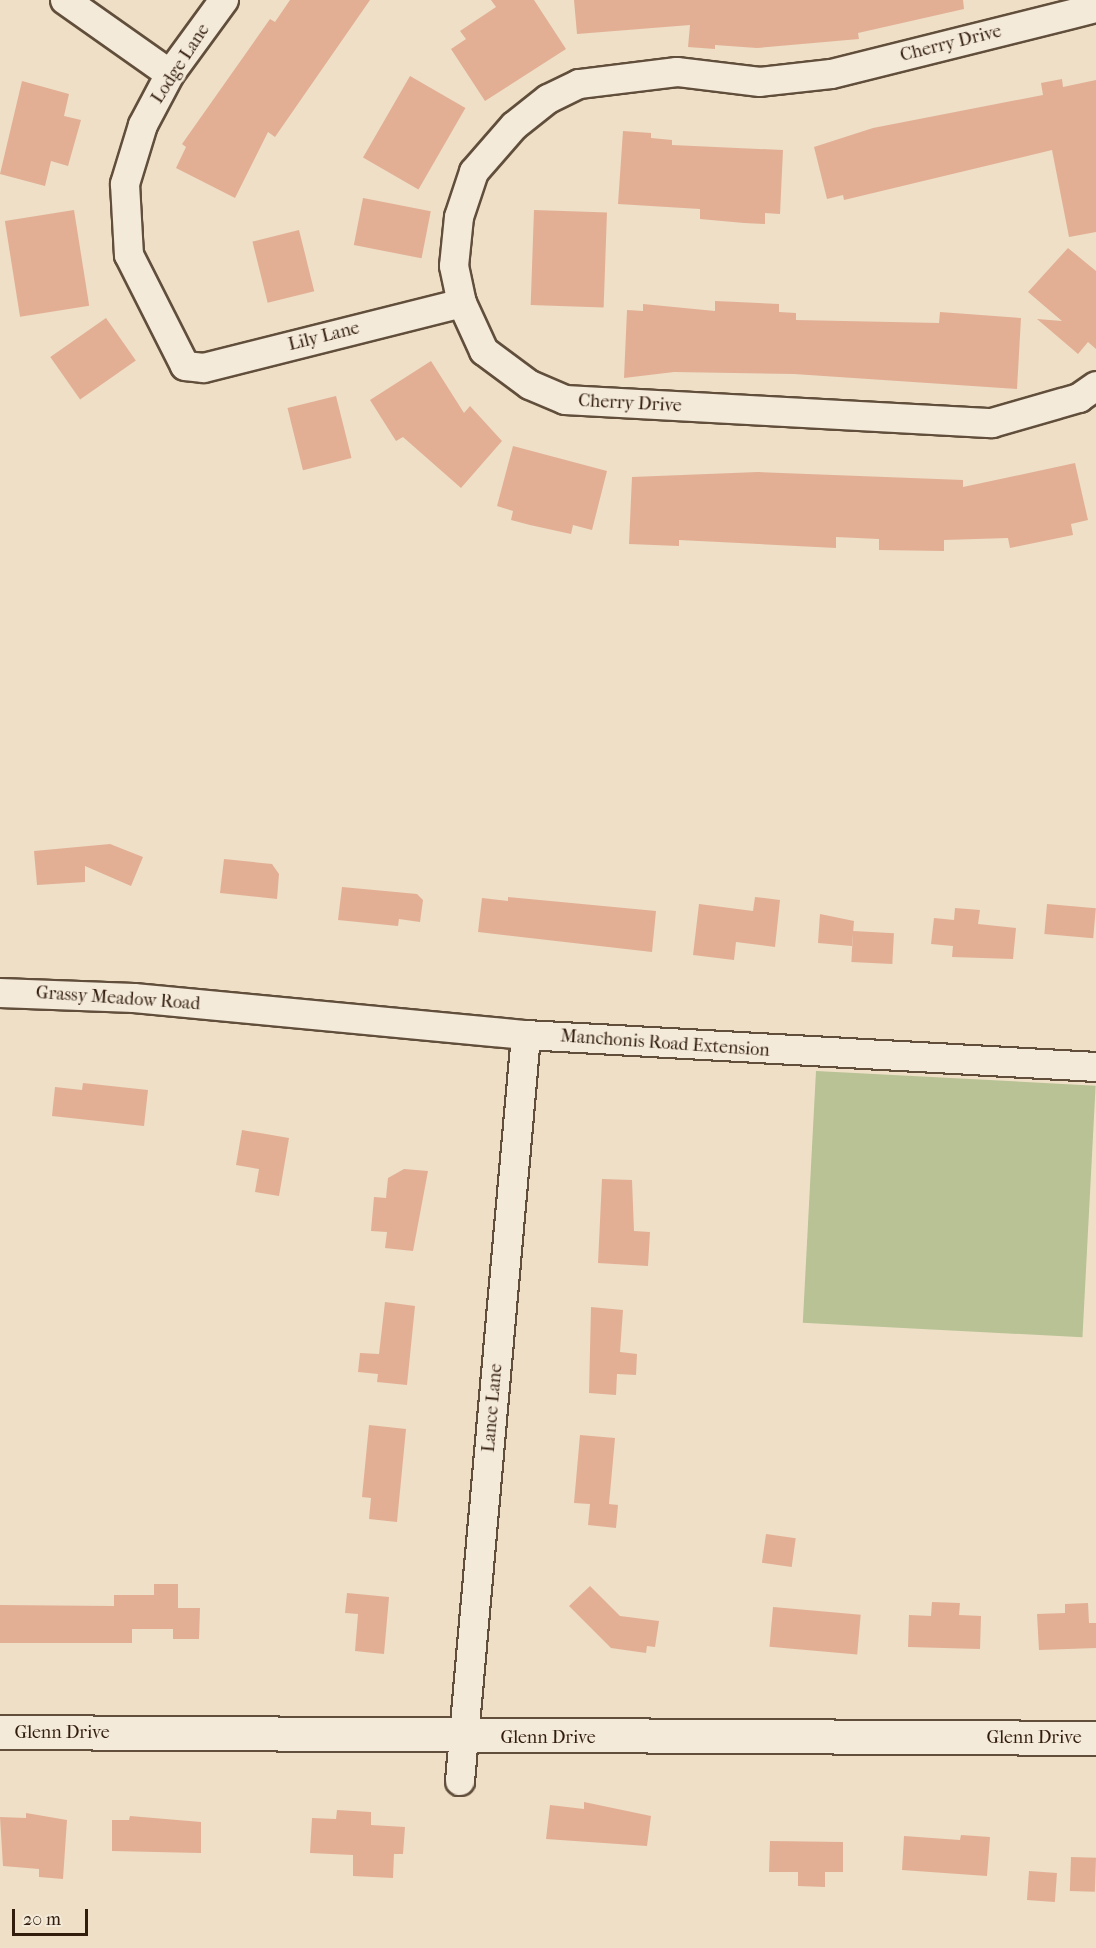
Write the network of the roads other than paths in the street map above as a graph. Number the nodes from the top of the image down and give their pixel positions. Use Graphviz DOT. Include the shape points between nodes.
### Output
graph roads {
  1 [pos="64,0"];
  2 [pos="224,0"];
  3 [pos="1096,8"];
  4 [pos="170,74"];
  5 [pos="462,303"];
  6 [pos="185,366"];
  7 [pos="1096,386"];
  8 [pos="0,993"];
  9 [pos="236,1008"];
  10 [pos="526,1035"];
  11 [pos="1096,1067"];
  12 [pos="0,1732"];
  13 [pos="465,1737"];
  14 [pos="1096,1738"];
  15 [pos="460,1781"];
  1 -- 4 [label="street"];
  2 -- 4 [label="street, Lodge Lane"];
  3 -- 5 [label="street, Cherry Drive" via="831,74 760,82 677,72 579,84 548,99 514,126 474,172 459,217 454,266"];
  4 -- 6 [label="street, Lodge Lane" via="143,125 125,184 129,255"];
  5 -- 6 [label="street, Lily Lane" via="204,368"];
  5 -- 7 [label="street, Cherry Drive" via="484,351 530,386 565,400 992,423 1079,398"];
  8 -- 9 [label="street, Grassy Meadow Road"];
  9 -- 10 [label="street, Manchonis Road Extension"];
  10 -- 11 [label="street, Manchonis Road Extension"];
  10 -- 13 [label="street, Lance Lane"];
  12 -- 13 [label="street, Glenn Drive"];
  13 -- 14 [label="street, Glenn Drive"];
  13 -- 15 [label="street, Lance Lane"];
}
